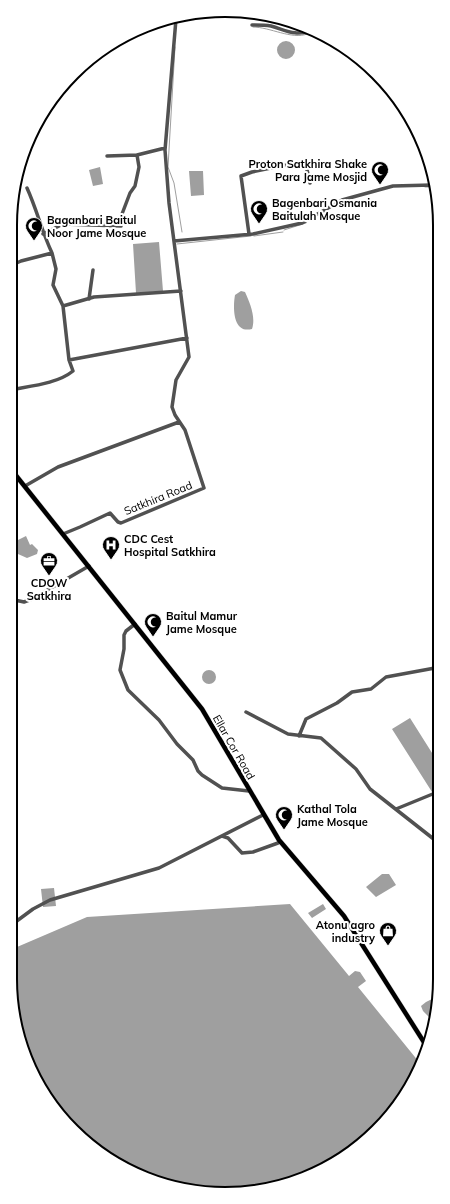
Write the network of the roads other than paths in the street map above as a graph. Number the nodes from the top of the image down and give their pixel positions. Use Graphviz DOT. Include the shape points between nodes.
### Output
graph roads {
  1 [pos="176,23"];
  2 [pos="252,25"];
  3 [pos="305,33"];
  4 [pos="165,148"];
  5 [pos="137,155"];
  6 [pos="107,156"];
  7 [pos="310,183"];
  8 [pos="429,185"];
  9 [pos="27,188"];
  10 [pos="43,234"];
  11 [pos="249,234"];
  12 [pos="174,241"];
  13 [pos="52,253"];
  14 [pos="17,263"];
  15 [pos="93,270"];
  16 [pos="181,291"];
  17 [pos="89,299"];
  18 [pos="63,306"];
  19 [pos="187,338"];
  20 [pos="69,360"];
  21 [pos="17,389"];
  22 [pos="179,422"];
  23 [pos="17,476"];
  24 [pos="25,486"];
  25 [pos="63,534"];
  26 [pos="89,566"];
  27 [pos="17,601"];
  28 [pos="135,624"];
  29 [pos="433,668"];
  30 [pos="246,712"];
  31 [pos="299,736"];
  32 [pos="249,791"];
  33 [pos="433,794"];
  34 [pos="396,810"];
  35 [pos="263,815"];
  36 [pos="222,836"];
  37 [pos="433,839"];
  38 [pos="278,843"];
  39 [pos="17,921"];
  40 [pos="424,1041"];
  1 -- 4 [label="street, Satkhira Road"];
  2 -- 3 [label="street" via="269,26 290,33"];
  4 -- 5 [label="street"];
  4 -- 12 [label="street, Satkhira Road"];
  5 -- 6 [label="street"];
  5 -- 10 [label="street" via="139,167 135,186 122,214 121,226 63,224"];
  7 -- 11 [label="street" via="305,162 241,176"];
  8 -- 11 [label="street" via="393,186 342,200 302,223"];
  9 -- 10 [label="street" via="39,216"];
  10 -- 13 [label="street"];
  11 -- 12 [label="street"];
  12 -- 16 [label="street, Satkhira Road"];
  13 -- 14 [label="street"];
  13 -- 18 [label="street" via="56,269 53,286"];
  15 -- 17 [label="street"];
  16 -- 17 [label="street"];
  16 -- 19 [label="street, Satkhira Road"];
  17 -- 18 [label="street"];
  18 -- 20 [label="street"];
  19 -- 20 [label="street"];
  19 -- 22 [label="street, Satkhira Road" via="189,357 176,380 172,407"];
  20 -- 21 [label="street" via="73,371 68,376"];
  22 -- 24 [label="street" via="58,467"];
  22 -- 25 [label="street, Satkhira Road" via="185,430 204,488 121,523 110,513"];
  23 -- 24 [label="main road, Ellar Cor Road"];
  24 -- 25 [label="main road, Ellar Cor Road"];
  25 -- 26 [label="main road, Ellar Cor Road"];
  26 -- 27 [label="street" via="32,599"];
  26 -- 28 [label="main road, Ellar Cor Road"];
  28 -- 32 [label="main road, Ellar Cor Road" via="202,709"];
  28 -- 32 [label="street" via="126,630 124,635 120,670 128,690 159,720 193,760 202,775 222,788"];
  29 -- 31 [label="street" via="386,677 372,689 352,692 306,719"];
  30 -- 31 [label="street" via="288,734"];
  31 -- 34 [label="street" via="321,738 356,769 370,789"];
  32 -- 35 [label="main road, Ellar Cor Road"];
  33 -- 34 [label="street"];
  34 -- 37 [label="street"];
  35 -- 36 [label="street"];
  35 -- 40 [label="main road, Ellar Cor Road" via="279,840 344,916"];
  36 -- 38 [label="street" via="228,838 242,853"];
  36 -- 39 [label="street" via="159,868 55,898"];
}
